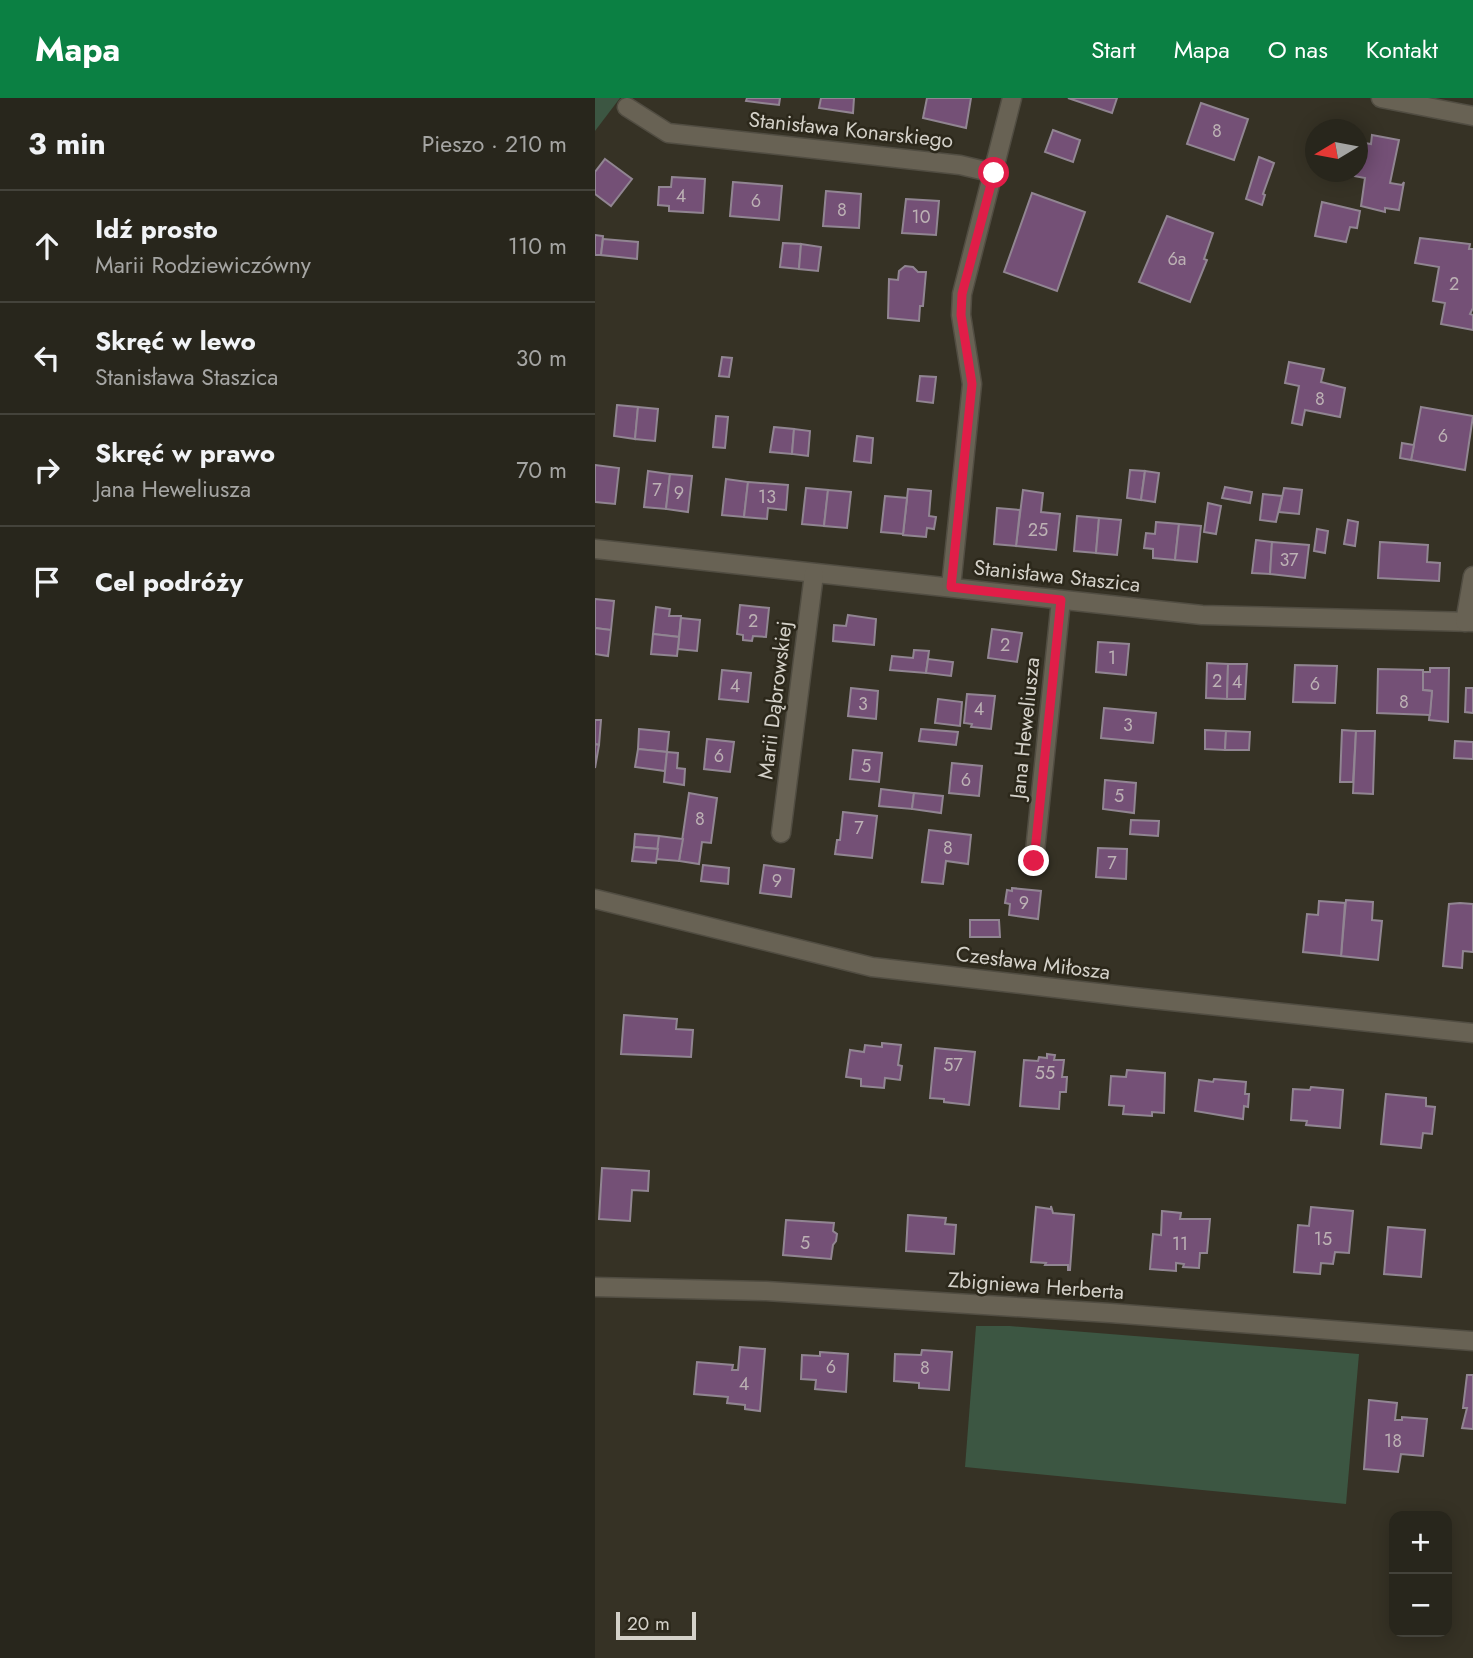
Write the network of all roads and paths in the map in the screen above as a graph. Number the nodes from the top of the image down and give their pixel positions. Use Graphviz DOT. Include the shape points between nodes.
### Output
graph roads {
  1 [pos="1012,98"];
  2 [pos="1381,98"];
  3 [pos="627,107"];
  4 [pos="1473,116"];
  5 [pos="994,173"];
  6 [pos="595,550"];
  7 [pos="814,574"];
  8 [pos="1473,576"];
  9 [pos="951,587"];
  10 [pos="1061,600"];
  11 [pos="1469,622"];
  12 [pos="781,832"];
  13 [pos="1034,861"];
  14 [pos="595,899"];
  15 [pos="1473,1033"];
  16 [pos="595,1287"];
  17 [pos="1473,1341"];
  1 -- 5 [label="street"];
  2 -- 4 [label="street"];
  3 -- 5 [label="street, Stanisława Konarskiego" via="668,133 960,165"];
  5 -- 9 [label="street" via="962,294 972,384"];
  6 -- 7 [label="street, Stanisława Staszica"];
  7 -- 9 [label="street, Stanisława Staszica"];
  7 -- 12 [label="street, Marii Dąbrowskiej"];
  8 -- 11 [label="street"];
  9 -- 10 [label="street, Stanisława Staszica"];
  10 -- 11 [label="street, Stanisława Staszica" via="1202,615"];
  10 -- 13 [label="street, Jana Heweliusza"];
  14 -- 15 [label="street, Czesława Miłosza" via="872,967"];
  16 -- 17 [label="street, Zbigniewa Herberta" via="767,1291"];
}
